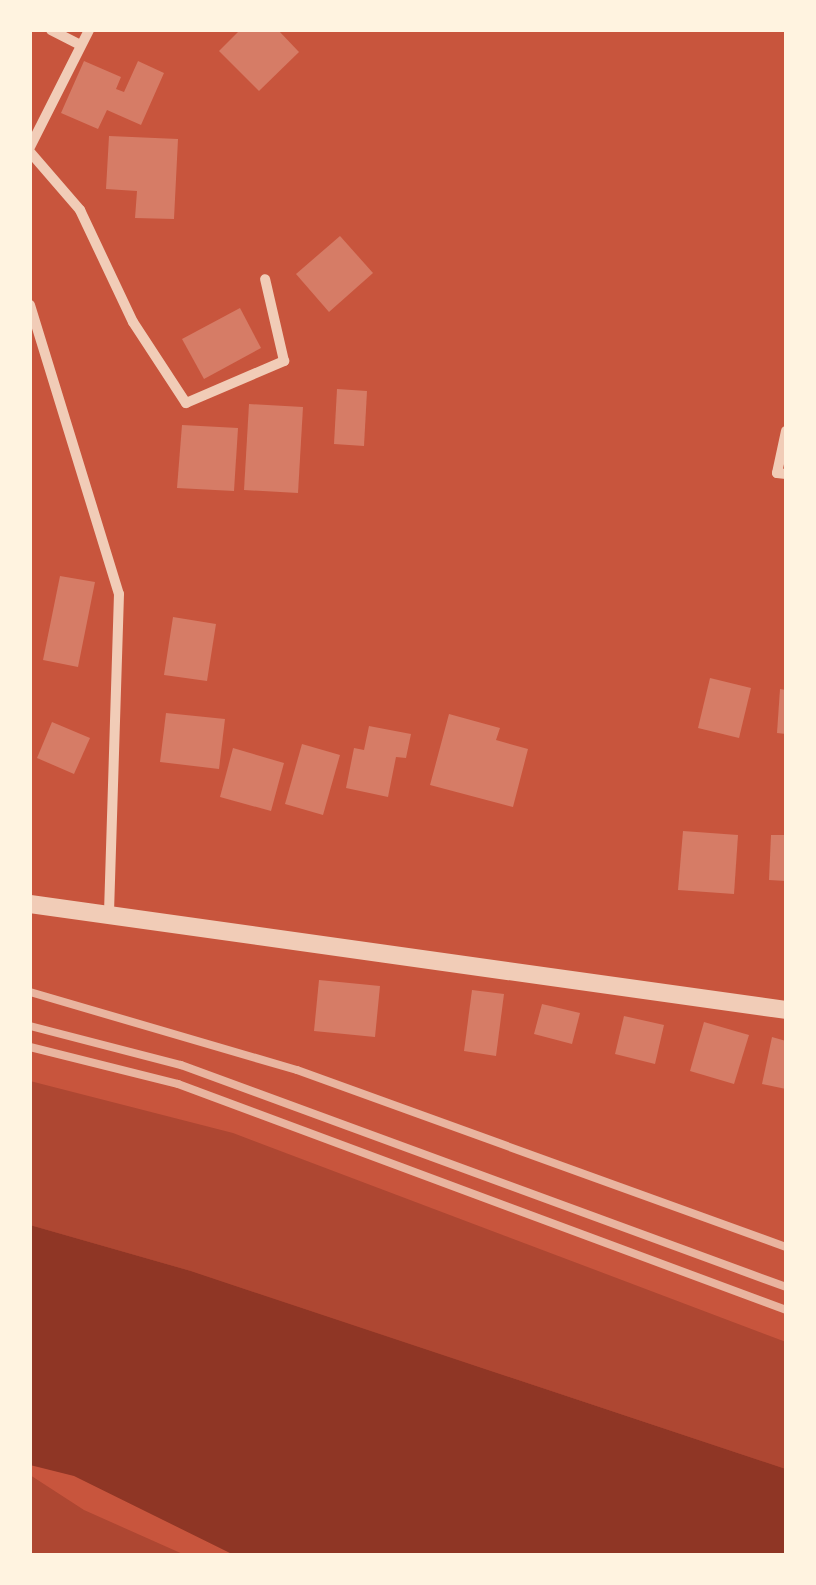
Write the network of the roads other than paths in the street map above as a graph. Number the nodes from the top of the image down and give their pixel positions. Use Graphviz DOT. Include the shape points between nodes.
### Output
graph roads {
  1 [pos="51,30"];
  2 [pos="89,30"];
  3 [pos="80,45"];
  4 [pos="30,150"];
  5 [pos="265,279"];
  6 [pos="30,305"];
  7 [pos="786,431"];
  8 [pos="786,474"];
  9 [pos="30,904"];
  10 [pos="110,912"];
  11 [pos="786,1010"];
  1 -- 3 [label="street"];
  2 -- 3 [label="street"];
  3 -- 4 [label="street"];
  4 -- 5 [label="street" via="80,210 133,322 186,403 284,361"];
  6 -- 10 [label="street" via="118,594"];
  7 -- 8 [label="street" via="777,473"];
  9 -- 10 [label="street"];
  10 -- 11 [label="street"];
}
